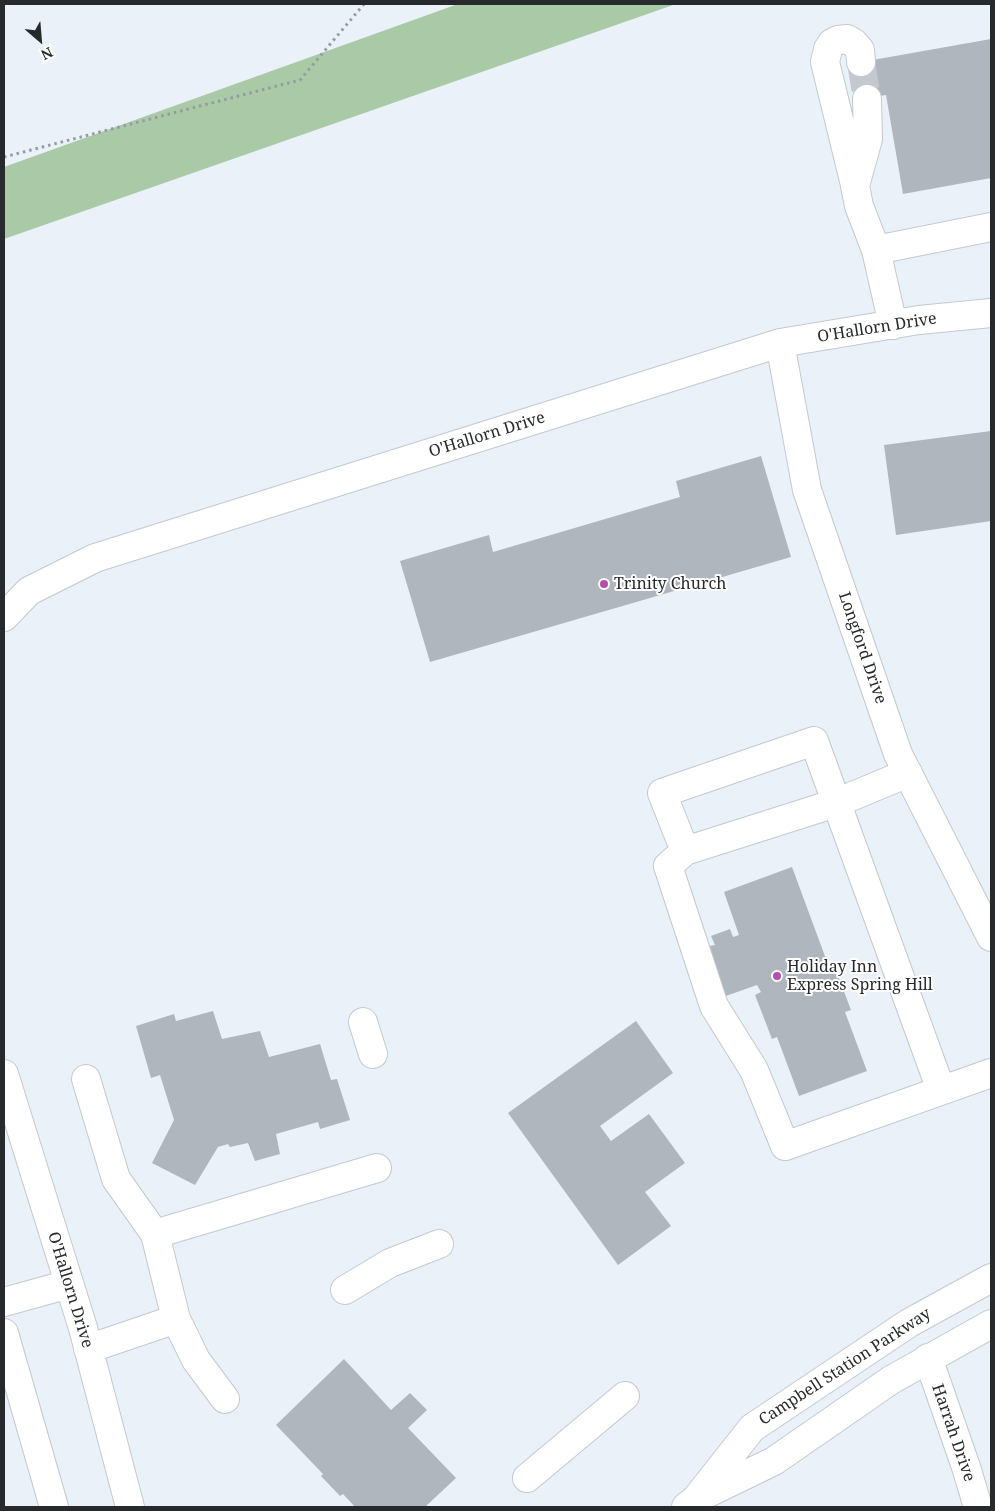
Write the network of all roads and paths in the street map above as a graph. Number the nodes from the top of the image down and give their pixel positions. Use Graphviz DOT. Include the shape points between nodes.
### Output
graph roads {
  1 [pos="364,4"];
  2 [pos="858,53"];
  3 [pos="867,98"];
  4 [pos="4,158"];
  5 [pos="857,182"];
  6 [pos="991,227"];
  7 [pos="876,250"];
  8 [pos="991,313"];
  9 [pos="893,324"];
  10 [pos="780,343"];
  11 [pos="4,617"];
  12 [pos="908,773"];
  13 [pos="836,803"];
  14 [pos="685,851"];
  15 [pos="991,937"];
  16 [pos="363,1022"];
  17 [pos="373,1054"];
  18 [pos="991,1073"];
  19 [pos="4,1074"];
  20 [pos="86,1079"];
  21 [pos="941,1090"];
  22 [pos="13,1133"];
  23 [pos="377,1168"];
  24 [pos="155,1234"];
  25 [pos="439,1244"];
  26 [pos="991,1278"];
  27 [pos="69,1284"];
  28 [pos="345,1290"];
  29 [pos="4,1302"];
  30 [pos="176,1319"];
  31 [pos="991,1324"];
  32 [pos="4,1334"];
  33 [pos="88,1349"];
  34 [pos="928,1358"];
  35 [pos="625,1396"];
  36 [pos="226,1399"];
  37 [pos="527,1478"];
  38 [pos="697,1504"];
  39 [pos="54,1507"];
  40 [pos="130,1507"];
  41 [pos="978,1507"];
  1 -- 4 [label="path" via="300,80"];
  2 -- 5 [label="street" via="846,39 838,40 828,49 825,62"];
  3 -- 5 [label="street" via="868,139"];
  5 -- 7 [label="street" via="861,212"];
  6 -- 7 [label="street"];
  7 -- 9 [label="street"];
  8 -- 9 [label="street, O'Hallorn Drive"];
  9 -- 10 [label="street, O'Hallorn Drive"];
  10 -- 11 [label="street, O'Hallorn Drive" via="94,558 29,591"];
  10 -- 12 [label="street, Longford Drive" via="807,490 898,754"];
  12 -- 13 [label="street"];
  12 -- 15 [label="street, Longford Drive"];
  13 -- 14 [label="street"];
  13 -- 14 [label="street" via="814,741 662,793"];
  13 -- 21 [label="street"];
  14 -- 21 [label="street" via="668,866 714,1006 754,1070 785,1146"];
  16 -- 17 [label="street"];
  18 -- 21 [label="street"];
  19 -- 22 [label="street, O'Hallorn Drive"];
  20 -- 24 [label="street" via="116,1179"];
  22 -- 27 [label="street, O'Hallorn Drive"];
  23 -- 24 [label="street"];
  24 -- 30 [label="street"];
  25 -- 28 [label="street" via="390,1264"];
  26 -- 38 [label="street, Campbell Station Parkway" via="909,1323 752,1428"];
  27 -- 29 [label="street"];
  27 -- 33 [label="street, O'Hallorn Drive"];
  30 -- 33 [label="street"];
  30 -- 36 [label="street" via="196,1360"];
  31 -- 34 [label="street, Campbell Station Parkway"];
  32 -- 39 [label="street"];
  33 -- 40 [label="street, O'Hallorn Drive"];
  34 -- 38 [label="street, Campbell Station Parkway" via="851,1406 774,1461"];
  34 -- 41 [label="street, Harrah Drive"];
  35 -- 37 [label="street"];
}
